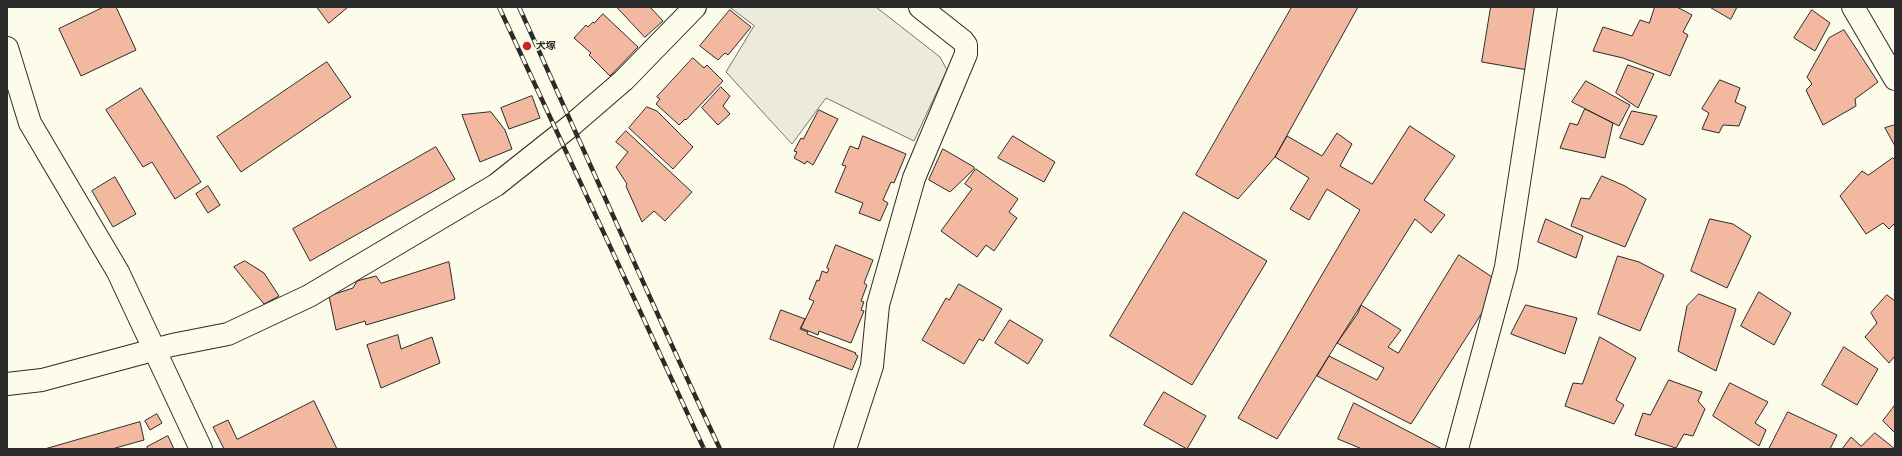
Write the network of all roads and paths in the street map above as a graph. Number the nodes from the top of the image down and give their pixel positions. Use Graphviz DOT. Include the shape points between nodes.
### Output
graph roads {
  1 [pos="695,7"];
  2 [pos="920,7"];
  3 [pos="1546,7"];
  4 [pos="1853,7"];
  5 [pos="7,48"];
  6 [pos="1895,79"];
  7 [pos="156,351"];
  8 [pos="7,384"];
  9 [pos="201,449"];
  10 [pos="845,449"];
  11 [pos="1457,449"];
  1 -- 7 [label="street" via="624,80 496,185 309,296 228,334"];
  2 -- 10 [label="street" via="963,41 966,45 966,54 914,178 878,305 872,366"];
  3 -- 11 [label="street" via="1506,267"];
  4 -- 6 [label="street"];
  5 -- 7 [label="street" via="30,123 118,272"];
  7 -- 8 [label="street" via="42,380"];
  7 -- 9 [label="street"];
}
